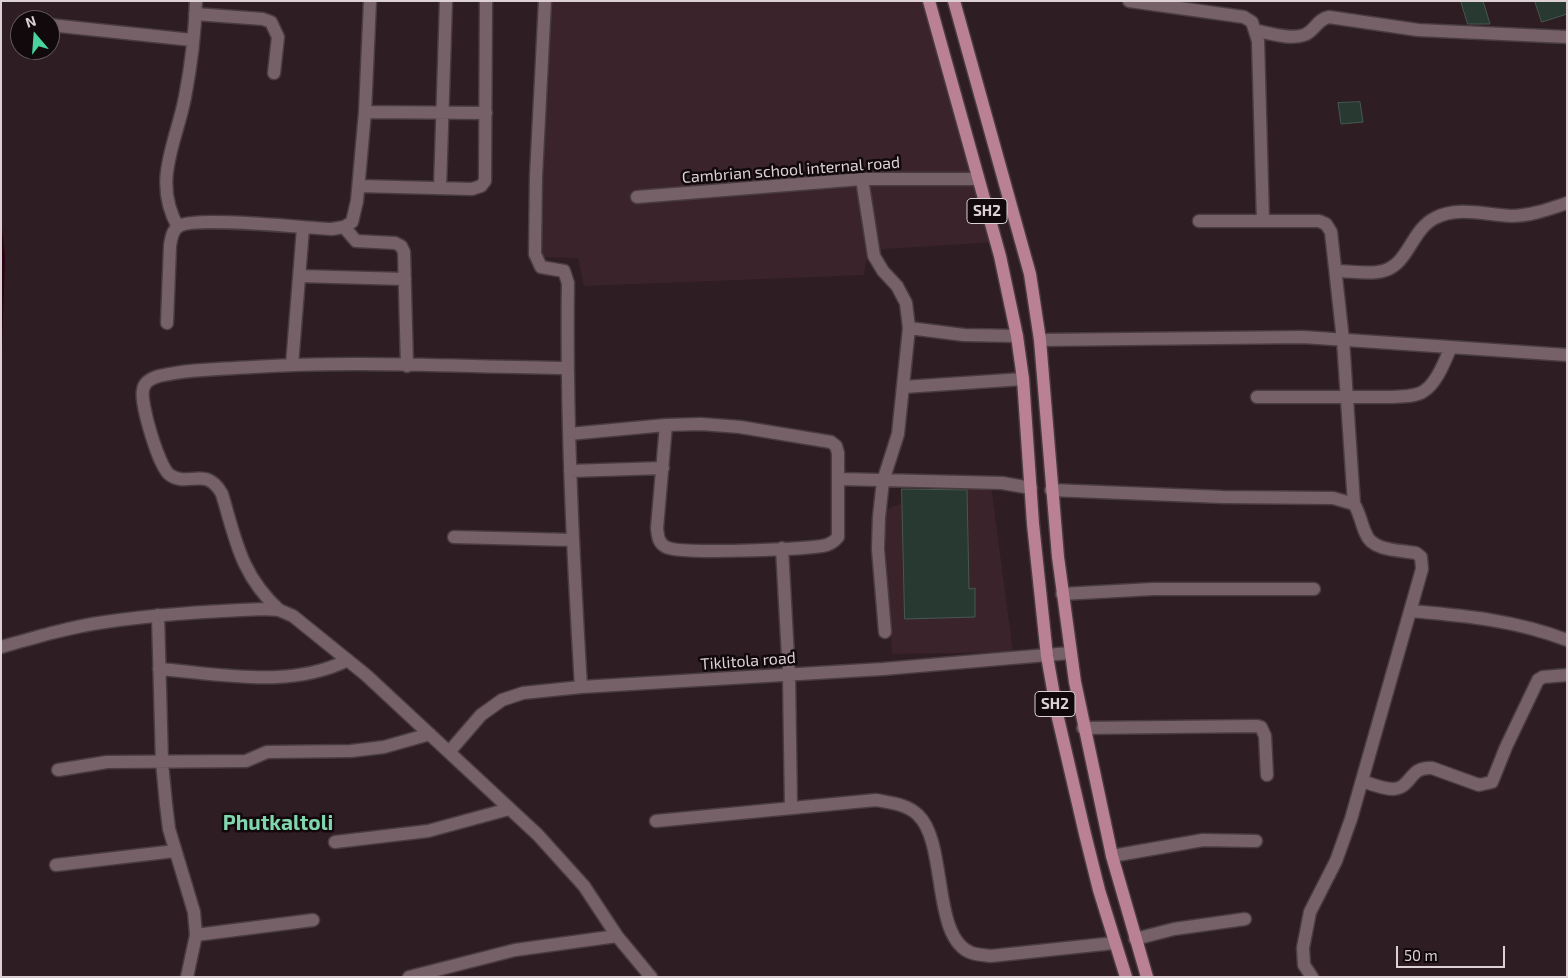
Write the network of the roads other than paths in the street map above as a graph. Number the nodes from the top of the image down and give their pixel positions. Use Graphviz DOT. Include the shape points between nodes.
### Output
graph roads {
  1 [pos="370,1"];
  2 [pos="446,1"];
  3 [pos="486,1"];
  4 [pos="545,1"];
  5 [pos="929,1"];
  6 [pos="954,1"];
  7 [pos="1129,1"];
  8 [pos="196,7"];
  9 [pos="60,26"];
  10 [pos="1257,32"];
  11 [pos="1567,37"];
  12 [pos="192,40"];
  13 [pos="274,73"];
  14 [pos="365,112"];
  15 [pos="444,113"];
  16 [pos="486,113"];
  17 [pos="862,178"];
  18 [pos="978,178"];
  19 [pos="359,186"];
  20 [pos="440,188"];
  21 [pos="637,197"];
  22 [pos="1567,203"];
  23 [pos="1199,220"];
  24 [pos="1262,221"];
  25 [pos="178,227"];
  26 [pos="344,227"];
  27 [pos="303,228"];
  28 [pos="1337,271"];
  29 [pos="299,276"];
  30 [pos="404,279"];
  31 [pos="167,322"];
  32 [pos="909,328"];
  33 [pos="1017,336"];
  34 [pos="1040,340"];
  35 [pos="1343,340"];
  36 [pos="1451,347"];
  37 [pos="1567,355"];
  38 [pos="292,365"];
  39 [pos="407,366"];
  40 [pos="567,368"];
  41 [pos="1022,379"];
  42 [pos="904,387"];
  43 [pos="1347,396"];
  44 [pos="1257,397"];
  45 [pos="666,425"];
  46 [pos="569,434"];
  47 [pos="662,468"];
  48 [pos="570,471"];
  49 [pos="839,479"];
  50 [pos="883,481"];
  51 [pos="1031,488"];
  52 [pos="1051,490"];
  53 [pos="1354,504"];
  54 [pos="454,537"];
  55 [pos="572,540"];
  56 [pos="782,548"];
  57 [pos="1314,589"];
  58 [pos="1062,594"];
  59 [pos="278,610"];
  60 [pos="1411,611"];
  61 [pos="158,615"];
  62 [pos="885,632"];
  63 [pos="1567,640"];
  64 [pos="1,647"];
  65 [pos="1070,653"];
  66 [pos="1047,656"];
  67 [pos="348,660"];
  68 [pos="159,669"];
  69 [pos="789,674"];
  70 [pos="1566,676"];
  71 [pos="581,687"];
  72 [pos="1083,728"];
  73 [pos="430,734"];
  74 [pos="450,752"];
  75 [pos="162,763"];
  76 [pos="58,770"];
  77 [pos="1267,775"];
  78 [pos="1362,781"];
  79 [pos="791,808"];
  80 [pos="509,809"];
  81 [pos="656,821"];
  82 [pos="1256,841"];
  83 [pos="335,842"];
  84 [pos="175,851"];
  85 [pos="1112,856"];
  86 [pos="56,866"];
  87 [pos="1244,919"];
  88 [pos="313,920"];
  89 [pos="196,935"];
  90 [pos="617,936"];
  91 [pos="1135,939"];
  92 [pos="1114,942"];
  93 [pos="187,977"];
  94 [pos="409,977"];
  95 [pos="651,977"];
  96 [pos="1126,977"];
  97 [pos="1147,977"];
  98 [pos="1312,977"];
  1 -- 14 [label="street"];
  2 -- 15 [label="street"];
  3 -- 16 [label="street"];
  4 -- 40 [label="street" via="534,254 541,267 560,269 567,276"];
  5 -- 18 [label="main road, SH2"];
  6 -- 34 [label="main road, SH2" via="1030,274"];
  7 -- 10 [label="street" via="1244,17 1252,22"];
  8 -- 12 [label="street"];
  8 -- 13 [label="street" via="271,22 278,37"];
  9 -- 12 [label="street"];
  10 -- 11 [label="street" via="1305,35 1321,18 1330,17 1418,30"];
  10 -- 24 [label="street"];
  12 -- 25 [label="street" via="185,99 165,178 170,214"];
  14 -- 15 [label="street"];
  14 -- 19 [label="street"];
  15 -- 16 [label="street"];
  15 -- 20 [label="street"];
  16 -- 20 [label="street" via="486,181 472,188"];
  17 -- 18 [label="street, Cambrian school internal road"];
  17 -- 21 [label="street, Cambrian school internal road"];
  17 -- 32 [label="street" via="874,256 906,303"];
  18 -- 33 [label="main road, SH2" via="1000,256"];
  19 -- 20 [label="street"];
  19 -- 26 [label="street" via="356,213 352,222"];
  22 -- 28 [label="street" via="1513,216 1462,212 1435,218 1420,230 1402,259 1393,267 1381,272"];
  23 -- 24 [label="street"];
  24 -- 28 [label="street" via="1319,221 1326,224 1334,243"];
  25 -- 27 [label="street" via="189,222 218,222"];
  25 -- 31 [label="street" via="170,246"];
  26 -- 27 [label="street"];
  26 -- 30 [label="street" via="356,240 401,246"];
  27 -- 29 [label="street"];
  28 -- 35 [label="street"];
  29 -- 30 [label="street"];
  29 -- 38 [label="street"];
  30 -- 39 [label="street"];
  32 -- 33 [label="street" via="964,335"];
  32 -- 42 [label="street"];
  33 -- 41 [label="main road, SH2"];
  34 -- 35 [label="street" via="1303,337"];
  34 -- 52 [label="main road, SH2"];
  35 -- 36 [label="street"];
  35 -- 43 [label="street"];
  36 -- 37 [label="street"];
  36 -- 43 [label="street" via="1424,392 1393,397"];
  38 -- 39 [label="street"];
  38 -- 59 [label="street" via="158,376 148,380 143,388 152,435 167,474 176,478 207,478 216,484 248,573 260,593"];
  39 -- 40 [label="street"];
  40 -- 46 [label="street"];
  41 -- 42 [label="street"];
  41 -- 51 [label="main road, SH2"];
  42 -- 50 [label="street" via="898,434"];
  43 -- 44 [label="street"];
  43 -- 53 [label="street"];
  45 -- 46 [label="street"];
  45 -- 47 [label="street"];
  45 -- 49 [label="street" via="740,427 831,442 838,453"];
  46 -- 48 [label="street"];
  47 -- 48 [label="street"];
  47 -- 56 [label="street" via="657,528 658,539 663,546 689,551"];
  48 -- 55 [label="street"];
  49 -- 50 [label="street"];
  49 -- 56 [label="street" via="838,537 834,542 824,546"];
  50 -- 51 [label="street" via="1002,483"];
  50 -- 62 [label="street" via="878,549"];
  51 -- 66 [label="main road, SH2"];
  52 -- 53 [label="street" via="1334,498"];
  52 -- 58 [label="main road, SH2"];
  53 -- 60 [label="street" via="1372,544 1421,556 1422,569"];
  54 -- 55 [label="street"];
  55 -- 71 [label="street"];
  56 -- 69 [label="street"];
  57 -- 58 [label="street" via="1153,588"];
  58 -- 65 [label="main road, SH2"];
  59 -- 61 [label="street"];
  59 -- 67 [label="street" via="293,616"];
  60 -- 63 [label="street" via="1511,622"];
  60 -- 78 [label="street"];
  61 -- 64 [label="street" via="70,628"];
  61 -- 68 [label="street"];
  65 -- 66 [label="street, Tiklitola road"];
  65 -- 72 [label="main road, SH2"];
  66 -- 69 [label="street, Tiklitola road"];
  66 -- 92 [label="main road, SH2" via="1085,834"];
  67 -- 68 [label="street" via="330,669 277,678"];
  67 -- 73 [label="street"];
  68 -- 75 [label="street"];
  69 -- 71 [label="street, Tiklitola road"];
  69 -- 79 [label="street"];
  70 -- 78 [label="street" via="1538,680 1492,782 1479,785 1424,767 1416,770 1400,788"];
  71 -- 74 [label="street, Tiklitola road" via="523,693 502,700 481,714"];
  72 -- 77 [label="street" via="1261,727 1265,736"];
  72 -- 85 [label="main road, SH2"];
  73 -- 74 [label="street"];
  73 -- 75 [label="street" via="368,749 267,752 246,762"];
  74 -- 80 [label="street"];
  75 -- 76 [label="street" via="107,762"];
  75 -- 84 [label="street" via="169,829"];
  78 -- 98 [label="street" via="1336,861 1310,912 1303,948 1304,965"];
  79 -- 81 [label="street"];
  79 -- 92 [label="street" via="876,800 903,805 919,816 930,834 948,924 957,942 971,953 991,956"];
  80 -- 83 [label="street" via="428,831"];
  80 -- 90 [label="street" via="564,862"];
  82 -- 85 [label="street" via="1203,840"];
  84 -- 86 [label="street"];
  84 -- 89 [label="street" via="194,912"];
  85 -- 91 [label="main road, SH2"];
  87 -- 91 [label="street" via="1174,929"];
  88 -- 89 [label="street"];
  89 -- 93 [label="street"];
  90 -- 94 [label="street" via="515,950"];
  90 -- 95 [label="street"];
  91 -- 97 [label="main road, SH2"];
  92 -- 96 [label="main road, SH2"];
}
